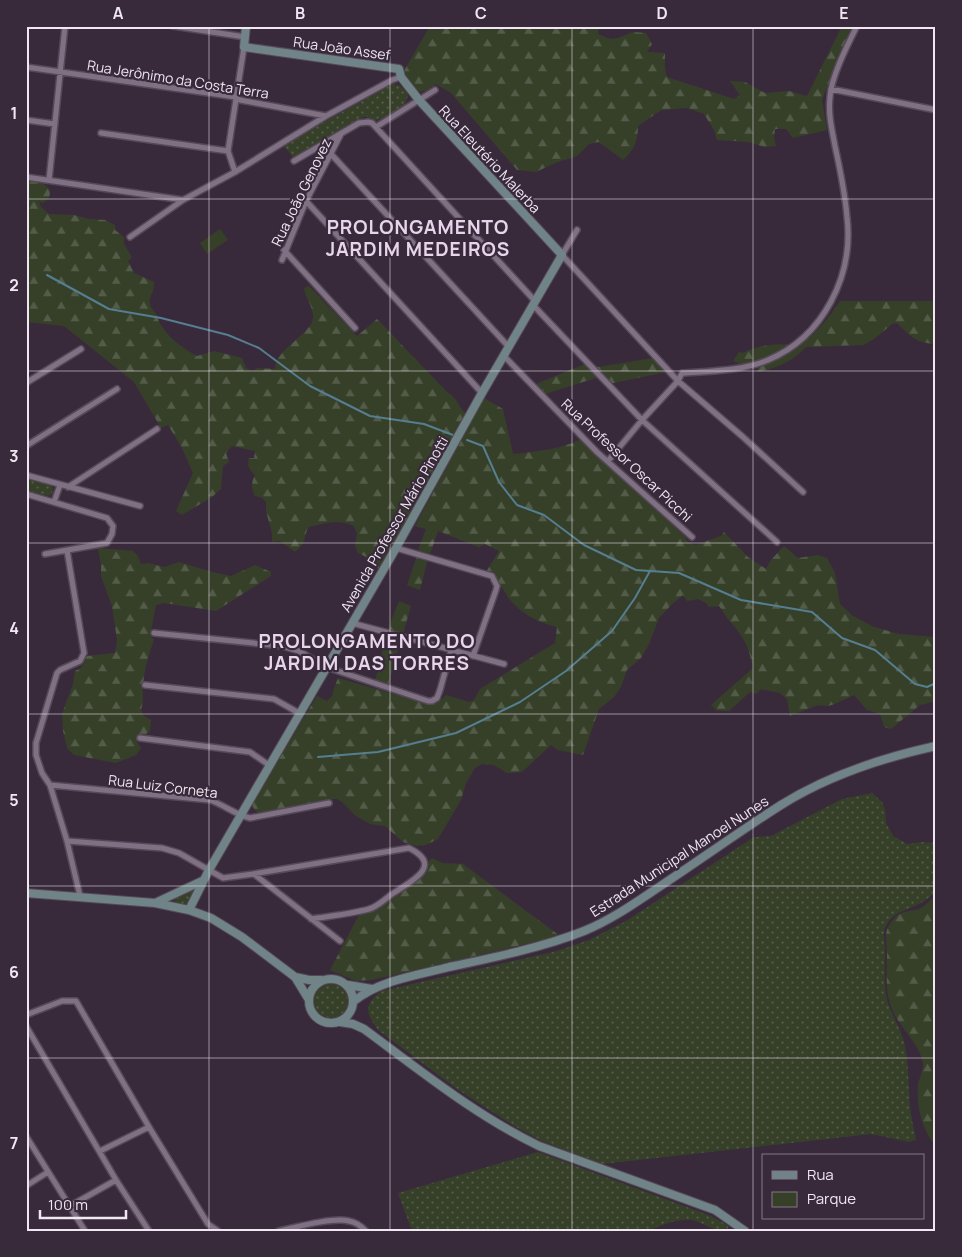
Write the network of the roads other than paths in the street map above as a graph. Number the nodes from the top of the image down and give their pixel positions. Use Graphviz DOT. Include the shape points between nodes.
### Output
graph roads {
  1 [pos="65,26"];
  2 [pos="173,26"];
  3 [pos="246,26"];
  4 [pos="857,26"];
  5 [pos="245,37"];
  6 [pos="244,47"];
  7 [pos="26,67"];
  8 [pos="61,72"];
  9 [pos="401,77"];
  10 [pos="831,89"];
  11 [pos="435,90"];
  12 [pos="236,97"];
  13 [pos="419,100"];
  14 [pos="936,110"];
  15 [pos="326,116"];
  16 [pos="26,120"];
  17 [pos="56,124"];
  18 [pos="376,127"];
  19 [pos="101,133"];
  20 [pos="341,134"];
  21 [pos="228,151"];
  22 [pos="331,154"];
  23 [pos="294,162"];
  24 [pos="235,172"];
  25 [pos="26,176"];
  26 [pos="49,180"];
  27 [pos="183,200"];
  28 [pos="306,201"];
  29 [pos="577,230"];
  30 [pos="130,237"];
  31 [pos="284,250"];
  32 [pos="562,255"];
  33 [pos="282,260"];
  34 [pos="534,303"];
  35 [pos="355,328"];
  36 [pos="509,347"];
  37 [pos="81,349"];
  38 [pos="504,356"];
  39 [pos="678,381"];
  40 [pos="26,383"];
  41 [pos="117,389"];
  42 [pos="482,393"];
  43 [pos="642,420"];
  44 [pos="157,429"];
  45 [pos="26,446"];
  46 [pos="608,461"];
  47 [pos="26,474"];
  48 [pos="60,485"];
  49 [pos="68,487"];
  50 [pos="803,492"];
  51 [pos="26,494"];
  52 [pos="54,502"];
  53 [pos="140,506"];
  54 [pos="692,538"];
  55 [pos="777,542"];
  56 [pos="396,548"];
  57 [pos="67,550"];
  58 [pos="45,554"];
  59 [pos="352,623"];
  60 [pos="154,633"];
  61 [pos="451,650"];
  62 [pos="472,656"];
  63 [pos="504,664"];
  64 [pos="326,667"];
  65 [pos="145,685"];
  66 [pos="299,714"];
  67 [pos="140,738"];
  68 [pos="936,746"];
  69 [pos="269,766"];
  70 [pos="50,785"];
  71 [pos="329,803"];
  72 [pos="240,816"];
  73 [pos="67,841"];
  74 [pos="208,870"];
  75 [pos="253,874"];
  76 [pos="202,881"];
  77 [pos="26,894"];
  78 [pos="80,896"];
  79 [pos="155,903"];
  80 [pos="189,910"];
  81 [pos="312,919"];
  82 [pos="340,941"];
  83 [pos="296,977"];
  84 [pos="323,980"];
  85 [pos="348,985"];
  86 [pos="372,989"];
  87 [pos="309,1000"];
  88 [pos="354,1001"];
  89 [pos="352,1010"];
  90 [pos="26,1015"];
  91 [pos="340,1022"];
  92 [pos="26,1026"];
  93 [pos="364,1029"];
  94 [pos="149,1127"];
  95 [pos="26,1136"];
  96 [pos="100,1151"];
  97 [pos="48,1172"];
  98 [pos="116,1180"];
  99 [pos="26,1186"];
  100 [pos="70,1206"];
  101 [pos="85,1231"];
  102 [pos="149,1231"];
  103 [pos="217,1231"];
  104 [pos="279,1231"];
  105 [pos="366,1231"];
  106 [pos="745,1231"];
  1 -- 8 [label="street"];
  2 -- 5 [label="street"];
  3 -- 5 [label="street"];
  4 -- 10 [label="street"];
  5 -- 6 [label="street"];
  6 -- 9 [label="street, Rua João Assef" via="397,68"];
  6 -- 12 [label="street"];
  7 -- 8 [label="street, Rua Jerônimo da Costa Terra"];
  8 -- 12 [label="street, Rua Jerônimo da Costa Terra"];
  8 -- 17 [label="street"];
  9 -- 13 [label="street, Rua Eleutério Malerba"];
  9 -- 15 [label="street"];
  10 -- 14 [label="street"];
  10 -- 39 [label="street" via="829,114 848,218 848,248 839,283 827,310 796,345 768,360 740,368 682,373"];
  11 -- 13 [label="street"];
  12 -- 15 [label="street, Rua Jerônimo da Costa Terra"];
  12 -- 21 [label="street"];
  13 -- 18 [label="street"];
  13 -- 32 [label="street, Rua Eleutério Malerba"];
  15 -- 24 [label="street"];
  16 -- 17 [label="street"];
  17 -- 26 [label="street"];
  18 -- 20 [label="street" via="364,122"];
  18 -- 34 [label="street"];
  19 -- 21 [label="street"];
  20 -- 22 [label="street, Rua João Genovez"];
  20 -- 23 [label="street"];
  21 -- 24 [label="street"];
  22 -- 28 [label="street, Rua João Genovez"];
  22 -- 36 [label="street"];
  24 -- 27 [label="street"];
  25 -- 26 [label="street"];
  26 -- 27 [label="street"];
  27 -- 30 [label="street"];
  28 -- 31 [label="street, Rua João Genovez"];
  28 -- 42 [label="street"];
  29 -- 32 [label="street, Avenida Professor Mário Pinotti"];
  31 -- 33 [label="street, Rua João Genovez"];
  31 -- 35 [label="street"];
  32 -- 34 [label="street, Avenida Professor Mário Pinotti"];
  32 -- 39 [label="street"];
  34 -- 36 [label="street, Avenida Professor Mário Pinotti"];
  34 -- 43 [label="street"];
  36 -- 38 [label="street, Avenida Professor Mário Pinotti"];
  37 -- 40 [label="street"];
  38 -- 42 [label="street, Avenida Professor Mário Pinotti"];
  38 -- 46 [label="street, Rua Professor Oscar Picchi"];
  39 -- 43 [label="street"];
  39 -- 50 [label="street"];
  41 -- 45 [label="street"];
  42 -- 56 [label="street, Avenida Professor Mário Pinotti"];
  43 -- 46 [label="street"];
  43 -- 55 [label="street"];
  44 -- 49 [label="street"];
  46 -- 54 [label="street, Rua Professor Oscar Picchi"];
  47 -- 48 [label="street"];
  48 -- 49 [label="street"];
  48 -- 52 [label="street"];
  49 -- 53 [label="street"];
  51 -- 52 [label="street"];
  52 -- 57 [label="street" via="107,518 113,526 109,541"];
  56 -- 59 [label="street, Avenida Professor Mário Pinotti"];
  56 -- 62 [label="street" via="488,574 494,579 496,590"];
  57 -- 58 [label="street"];
  57 -- 70 [label="street" via="84,653 80,661 57,673 36,743 36,754"];
  59 -- 61 [label="street"];
  59 -- 64 [label="street, Avenida Professor Mário Pinotti"];
  60 -- 64 [label="street" via="282,646 299,651"];
  61 -- 62 [label="street"];
  61 -- 64 [label="street" via="436,698 432,701"];
  62 -- 63 [label="street"];
  64 -- 66 [label="street, Avenida Professor Mário Pinotti"];
  65 -- 66 [label="street" via="274,699"];
  66 -- 69 [label="street, Avenida Professor Mário Pinotti"];
  67 -- 69 [label="street" via="250,752"];
  68 -- 86 [label="street, Estrada Municipal Manoel Nunes" via="874,762 812,788 624,910 585,931"];
  69 -- 72 [label="street, Avenida Professor Mário Pinotti"];
  70 -- 72 [label="street, Rua Luiz Corneta" via="210,800"];
  70 -- 73 [label="street"];
  71 -- 72 [label="street, Rua Luiz Corneta" via="259,818"];
  72 -- 74 [label="street, Avenida Professor Mário Pinotti"];
  73 -- 74 [label="street" via="162,848 179,853"];
  73 -- 78 [label="street"];
  74 -- 75 [label="street" via="223,878"];
  74 -- 76 [label="street, Avenida Professor Mário Pinotti"];
  75 -- 81 [label="street"];
  75 -- 81 [label="street" via="409,848 422,856 422,872 370,909"];
  76 -- 79 [label="street"];
  76 -- 80 [label="street, Avenida Professor Mário Pinotti"];
  77 -- 78 [label="street"];
  78 -- 79 [label="street"];
  79 -- 80 [label="street"];
  80 -- 83 [label="street" via="226,926"];
  81 -- 82 [label="street"];
  83 -- 84 [label="street"];
  83 -- 87 [label="street"];
  84 -- 85 [label="street" via="332,978"];
  84 -- 87 [label="street" via="310,992"];
  85 -- 86 [label="street, Estrada Municipal Manoel Nunes"];
  85 -- 88 [label="street"];
  86 -- 88 [label="street, Estrada Municipal Manoel Nunes"];
  87 -- 91 [label="street" via="310,1009 322,1021"];
  88 -- 89 [label="street"];
  89 -- 91 [label="street"];
  89 -- 93 [label="street"];
  90 -- 94 [label="street" via="62,1001 76,1001"];
  91 -- 93 [label="street"];
  92 -- 96 [label="street"];
  93 -- 106 [label="street" via="452,1095 512,1133 539,1146 715,1210"];
  94 -- 96 [label="street"];
  94 -- 103 [label="street" via="208,1224"];
  95 -- 97 [label="street"];
  96 -- 98 [label="street"];
  97 -- 99 [label="street"];
  97 -- 100 [label="street"];
  98 -- 100 [label="street"];
  98 -- 102 [label="street"];
  100 -- 101 [label="street"];
  104 -- 105 [label="street" via="348,1220 360,1224"];
}
